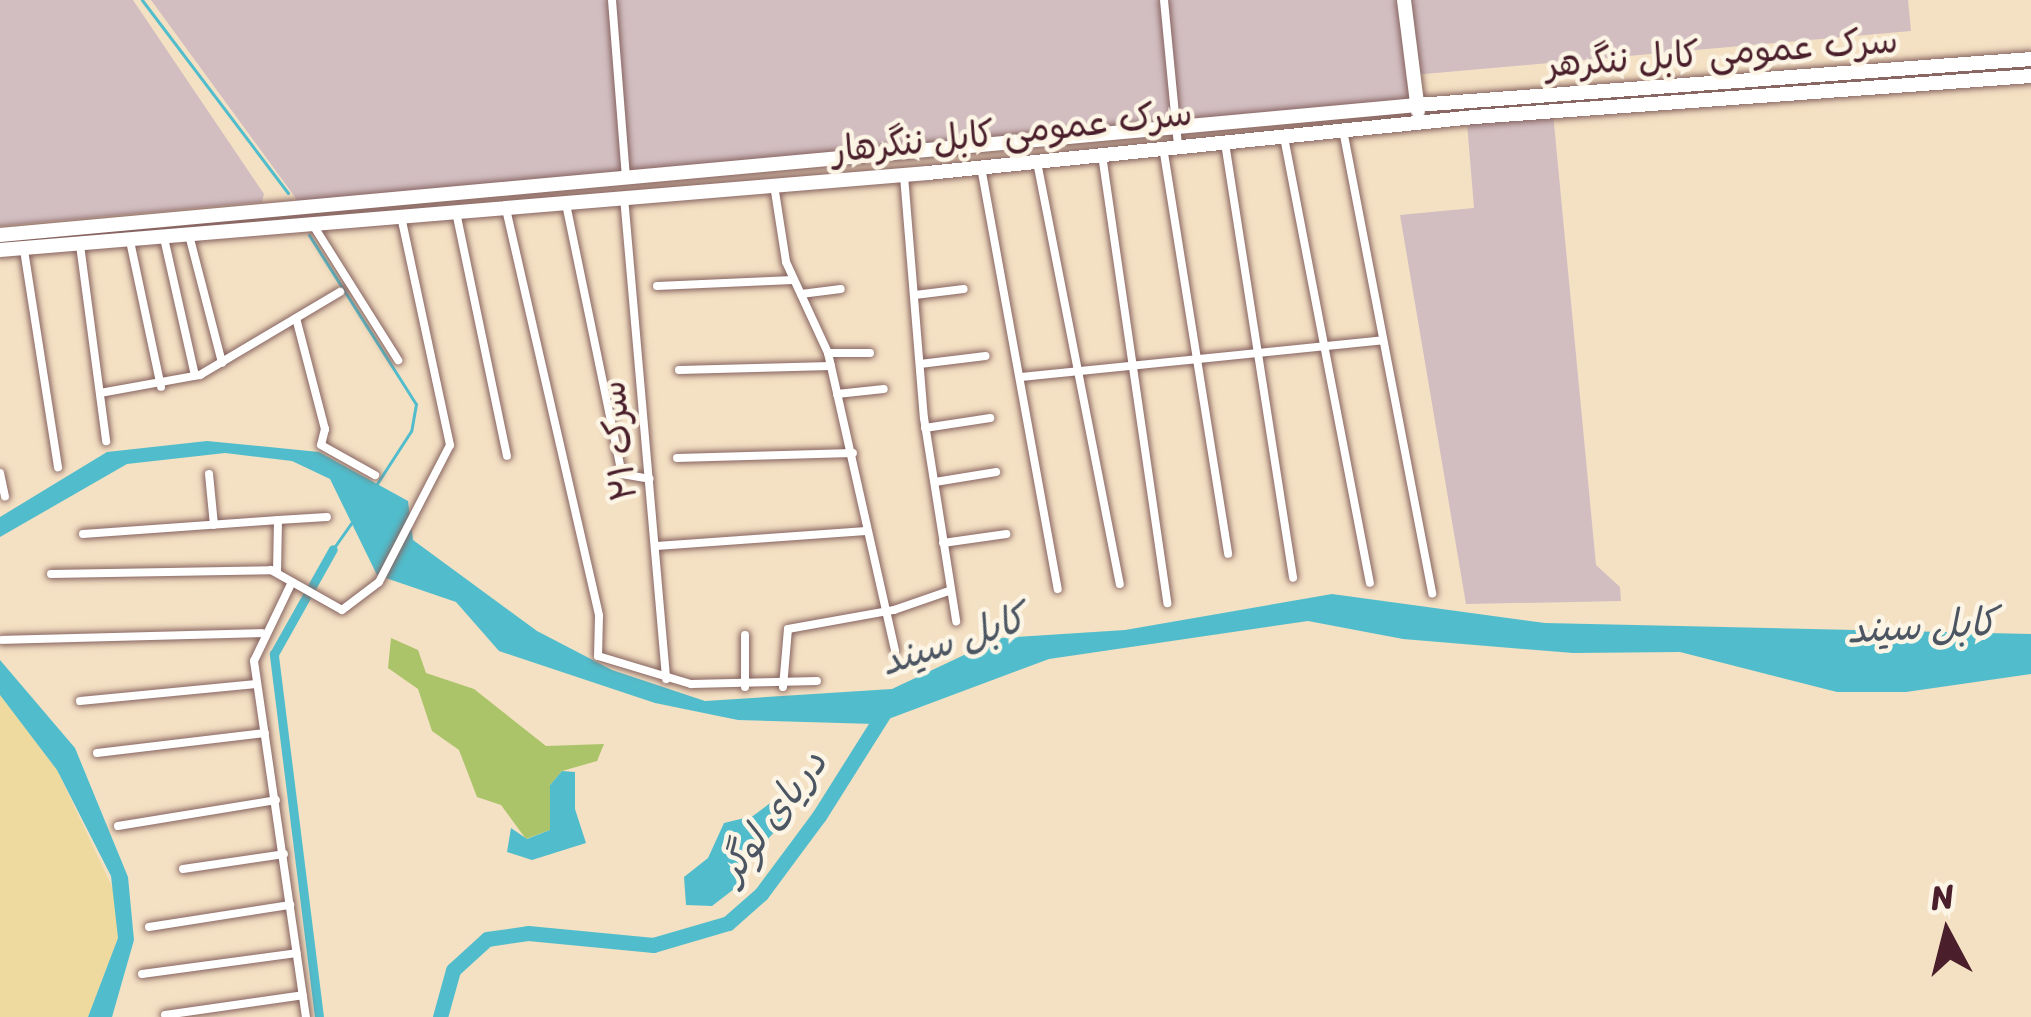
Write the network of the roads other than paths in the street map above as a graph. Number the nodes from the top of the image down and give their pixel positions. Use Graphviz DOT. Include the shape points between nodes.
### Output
graph roads {
  1 [pos="612,0"];
  2 [pos="1164,0"];
  3 [pos="1404,0"];
  4 [pos="2031,59"];
  5 [pos="2031,76"];
  6 [pos="1418,114"];
  7 [pos="1177,128"];
  8 [pos="1343,129"];
  9 [pos="1284,134"];
  10 [pos="1225,141"];
  11 [pos="1171,146"];
  12 [pos="1102,154"];
  13 [pos="1037,159"];
  14 [pos="980,166"];
  15 [pos="904,176"];
  16 [pos="626,180"];
  17 [pos="774,184"];
  18 [pos="626,197"];
  19 [pos="566,200"];
  20 [pos="504,205"];
  21 [pos="455,212"];
  22 [pos="401,216"];
  23 [pos="312,224"];
  24 [pos="0,235"];
  25 [pos="189,235"];
  26 [pos="164,237"];
  27 [pos="130,239"];
  28 [pos="80,244"];
  29 [pos="23,248"];
  30 [pos="0,250"];
  31 [pos="794,280"];
  32 [pos="657,286"];
  33 [pos="841,289"];
  34 [pos="964,289"];
  35 [pos="340,292"];
  36 [pos="800,294"];
  37 [pos="915,295"];
  38 [pos="296,318"];
  39 [pos="1383,340"];
  40 [pos="1327,350"];
  41 [pos="828,353"];
  42 [pos="870,353"];
  43 [pos="986,356"];
  44 [pos="1258,359"];
  45 [pos="398,360"];
  46 [pos="222,363"];
  47 [pos="920,364"];
  48 [pos="1199,365"];
  49 [pos="831,366"];
  50 [pos="679,370"];
  51 [pos="1134,370"];
  52 [pos="1077,372"];
  53 [pos="195,376"];
  54 [pos="1020,377"];
  55 [pos="160,387"];
  56 [pos="884,389"];
  57 [pos="100,393"];
  58 [pos="837,394"];
  59 [pos="990,418"];
  60 [pos="925,428"];
  61 [pos="106,441"];
  62 [pos="853,453"];
  63 [pos="507,456"];
  64 [pos="677,458"];
  65 [pos="58,467"];
  66 [pos="996,472"];
  67 [pos="0,473"];
  68 [pos="209,474"];
  69 [pos="375,475"];
  70 [pos="650,479"];
  71 [pos="935,482"];
  72 [pos="5,496"];
  73 [pos="326,517"];
  74 [pos="278,520"];
  75 [pos="214,525"];
  76 [pos="865,530"];
  77 [pos="82,534"];
  78 [pos="1006,534"];
  79 [pos="943,543"];
  80 [pos="657,545"];
  81 [pos="1228,554"];
  82 [pos="277,572"];
  83 [pos="51,574"];
  84 [pos="1293,578"];
  85 [pos="1370,583"];
  86 [pos="1120,584"];
  87 [pos="294,588"];
  88 [pos="1058,589"];
  89 [pos="950,591"];
  90 [pos="1432,594"];
  91 [pos="1167,602"];
  92 [pos="886,611"];
  93 [pos="956,621"];
  94 [pos="262,633"];
  95 [pos="745,635"];
  96 [pos="2,640"];
  97 [pos="895,651"];
  98 [pos="666,679"];
  99 [pos="817,681"];
  100 [pos="256,684"];
  101 [pos="745,687"];
  102 [pos="783,687"];
  103 [pos="80,701"];
  104 [pos="265,733"];
  105 [pos="98,753"];
  106 [pos="276,800"];
  107 [pos="118,826"];
  108 [pos="284,854"];
  109 [pos="183,869"];
  110 [pos="290,905"];
  111 [pos="149,926"];
  112 [pos="297,953"];
  113 [pos="142,974"];
  114 [pos="303,995"];
  115 [pos="165,1015"];
  116 [pos="306,1017"];
  1 -- 16 [label="street"];
  2 -- 7 [label="street"];
  3 -- 6 [label="highway"];
  4 -- 6 [label="highway, سرک عمومی کابل ننگرهر"];
  5 -- 6 [label="highway, سرک عمومی کابل ننگرهار"];
  6 -- 7 [label="highway, سرک عمومی کابل ننگرهار"];
  6 -- 8 [label="highway, سرک عمومی کابل ننگرهار"];
  7 -- 11 [label="street"];
  7 -- 16 [label="highway, سرک عمومی کابل ننگرهار"];
  8 -- 9 [label="highway, سرک عمومی کابل ننگرهار"];
  8 -- 39 [label="street"];
  9 -- 10 [label="highway, سرک عمومی کابل ننگرهار"];
  9 -- 40 [label="street"];
  10 -- 11 [label="highway, سرک عمومی کابل ننگرهار"];
  10 -- 44 [label="street"];
  11 -- 12 [label="highway, سرک عمومی کابل ننگرهار"];
  11 -- 48 [label="street"];
  12 -- 13 [label="highway, سرک عمومی کابل ننگرهار"];
  12 -- 51 [label="street"];
  13 -- 14 [label="highway, سرک عمومی کابل ننگرهار"];
  13 -- 52 [label="street"];
  14 -- 15 [label="highway, سرک عمومی کابل ننگرهار"];
  14 -- 54 [label="street"];
  15 -- 17 [label="highway, سرک عمومی کابل ننگرهار"];
  15 -- 37 [label="street"];
  16 -- 18 [label="highway"];
  16 -- 24 [label="highway, سرک عمومی کابل ننگرهار"];
  17 -- 18 [label="highway, سرک عمومی کابل ننگرهار"];
  17 -- 31 [label="street"];
  18 -- 19 [label="highway, سرک عمومی کابل ننگرهار"];
  18 -- 70 [label="street, سرک ۲۱"];
  19 -- 20 [label="highway, سرک عمومی کابل ننگرهار"];
  19 -- 70 [label="street" via="622,474"];
  20 -- 21 [label="highway, سرک عمومی کابل ننگرهار"];
  20 -- 98 [label="street" via="596,598 598,656"];
  21 -- 22 [label="highway, سرک عمومی کابل ننگرهار"];
  21 -- 63 [label="street"];
  22 -- 23 [label="highway, سرک عمومی کابل ننگرهار"];
  22 -- 87 [label="street" via="451,435 412,529 379,582 342,610"];
  23 -- 25 [label="highway, سرک عمومی کابل ننگرهار"];
  23 -- 45 [label="street"];
  25 -- 26 [label="highway, سرک عمومی کابل ننگرهار"];
  25 -- 46 [label="street"];
  26 -- 27 [label="highway, سرک عمومی کابل ننگرهار"];
  26 -- 53 [label="street"];
  27 -- 28 [label="highway, سرک عمومی کابل ننگرهار"];
  27 -- 55 [label="street"];
  28 -- 29 [label="highway, سرک عمومی کابل ننگرهار"];
  28 -- 57 [label="street"];
  29 -- 30 [label="highway, سرک عمومی کابل ننگرهار"];
  29 -- 65 [label="street"];
  31 -- 32 [label="street"];
  31 -- 36 [label="street"];
  33 -- 36 [label="street"];
  34 -- 37 [label="street"];
  35 -- 38 [label="street"];
  36 -- 41 [label="street"];
  37 -- 47 [label="street"];
  38 -- 46 [label="street"];
  38 -- 69 [label="street" via="325,429 321,445"];
  39 -- 40 [label="street"];
  39 -- 90 [label="street"];
  40 -- 44 [label="street"];
  40 -- 85 [label="street"];
  41 -- 42 [label="street"];
  41 -- 49 [label="street"];
  43 -- 47 [label="street"];
  44 -- 48 [label="street"];
  44 -- 84 [label="street"];
  46 -- 53 [label="street"];
  47 -- 60 [label="street"];
  48 -- 51 [label="street"];
  48 -- 81 [label="street"];
  49 -- 50 [label="street"];
  49 -- 58 [label="street"];
  51 -- 52 [label="street"];
  51 -- 91 [label="street"];
  52 -- 54 [label="street"];
  52 -- 86 [label="street"];
  53 -- 55 [label="street"];
  54 -- 88 [label="street"];
  55 -- 57 [label="street"];
  56 -- 58 [label="street"];
  57 -- 61 [label="street"];
  58 -- 62 [label="street"];
  59 -- 60 [label="street"];
  60 -- 71 [label="street"];
  62 -- 64 [label="street"];
  62 -- 76 [label="street"];
  66 -- 71 [label="street"];
  67 -- 72 [label="street"];
  68 -- 75 [label="street"];
  70 -- 80 [label="street, سرک ۲۱"];
  71 -- 79 [label="street"];
  73 -- 74 [label="street"];
  74 -- 75 [label="street"];
  74 -- 82 [label="street"];
  75 -- 77 [label="street"];
  76 -- 80 [label="street"];
  76 -- 92 [label="street"];
  78 -- 79 [label="street"];
  79 -- 89 [label="street"];
  80 -- 98 [label="street, سرک ۲۱"];
  82 -- 83 [label="street"];
  82 -- 87 [label="street"];
  87 -- 94 [label="street"];
  89 -- 92 [label="street"];
  89 -- 93 [label="street"];
  92 -- 97 [label="street"];
  92 -- 102 [label="street" via="788,628"];
  94 -- 96 [label="street"];
  94 -- 100 [label="street"];
  95 -- 101 [label="street"];
  98 -- 101 [label="street"];
  99 -- 102 [label="street"];
  100 -- 103 [label="street"];
  100 -- 104 [label="street"];
  101 -- 102 [label="street"];
  104 -- 105 [label="street"];
  104 -- 106 [label="street"];
  106 -- 107 [label="street"];
  106 -- 108 [label="street"];
  108 -- 109 [label="street"];
  108 -- 110 [label="street"];
  110 -- 111 [label="street"];
  110 -- 112 [label="street"];
  112 -- 113 [label="street"];
  112 -- 114 [label="street"];
  114 -- 115 [label="street"];
  114 -- 116 [label="street"];
}
